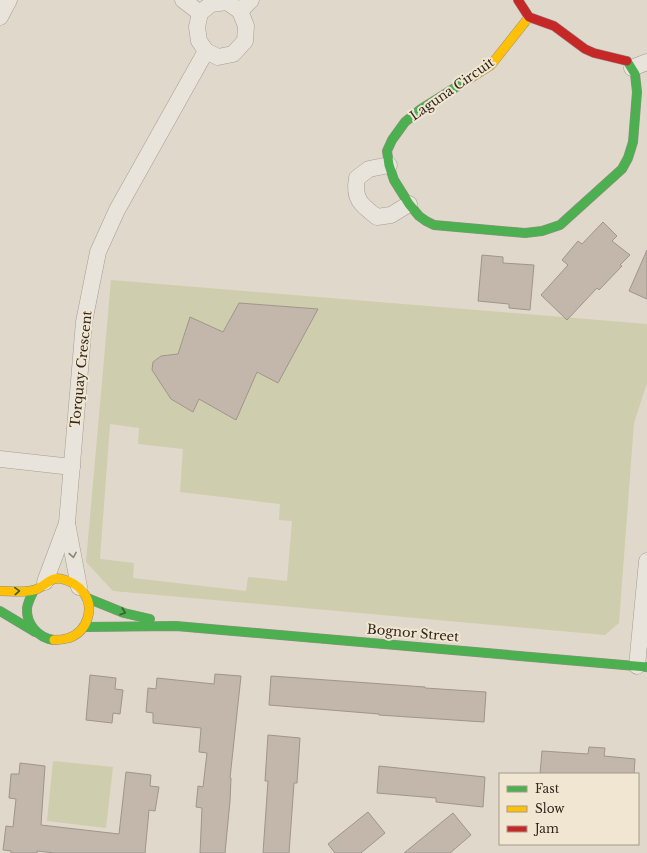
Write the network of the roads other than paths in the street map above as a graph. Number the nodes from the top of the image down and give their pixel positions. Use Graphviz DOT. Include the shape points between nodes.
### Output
graph roads {
  1 [pos="9,0"];
  2 [pos="183,0"];
  3 [pos="518,0"];
  4 [pos="246,5"];
  5 [pos="200,13"];
  6 [pos="0,17"];
  7 [pos="529,17"];
  8 [pos="206,51"];
  9 [pos="647,62"];
  10 [pos="632,68"];
  11 [pos="389,165"];
  12 [pos="409,204"];
  13 [pos="0,459"];
  14 [pos="72,467"];
  15 [pos="67,523"];
  16 [pos="647,560"];
  17 [pos="39,586"];
  18 [pos="0,591"];
  19 [pos="83,592"];
  20 [pos="0,611"];
  21 [pos="176,626"];
  22 [pos="85,627"];
  23 [pos="35,632"];
  24 [pos="642,667"];
  1 -- 6 [label="street"];
  2 -- 5 [label="street"];
  3 -- 7 [label="street"];
  4 -- 5 [label="street" via="227,2 211,4"];
  4 -- 8 [label="street" via="244,41 234,54 218,57"];
  5 -- 8 [label="street" via="197,27 199,41"];
  7 -- 10 [label="street" via="554,26 594,53 622,59"];
  7 -- 11 [label="street, Laguna Circuit" via="491,65 405,122 387,151"];
  8 -- 14 [label="street, Torquay Crescent" via="117,210 98,252 84,322"];
  9 -- 10 [label="street"];
  10 -- 12 [label="street, Laguna Circuit" via="636,74 638,92 633,142 628,158 622,169 560,225 525,233 434,225 426,222"];
  11 -- 12 [label="street, Laguna Circuit" via="394,180"];
  11 -- 12 [label="street" via="369,169 357,178 355,191 363,206 377,218 390,215"];
  13 -- 14 [label="street"];
  14 -- 15 [label="street, Torquay Crescent"];
  15 -- 17 [label="street, Torquay Crescent"];
  15 -- 19 [label="street, Torquay Crescent, one-way"];
  16 -- 24 [label="street"];
  18 -- 17 [label="street, Bognor Street, one-way"];
  17 -- 19 [label="street, Bognor Street" via="62,579 72,582"];
  17 -- 23 [label="street" via="26,607 27,618"];
  19 -- 21 [label="street, Bognor Street, one-way" via="124,613"];
  19 -- 22 [label="street" via="89,608"];
  20 -- 23 [label="street"];
  21 -- 22 [label="street, Bognor Street"];
  21 -- 24 [label="street, Bognor Street"];
  22 -- 23 [label="street" via="76,636 65,641 50,640"];
}
